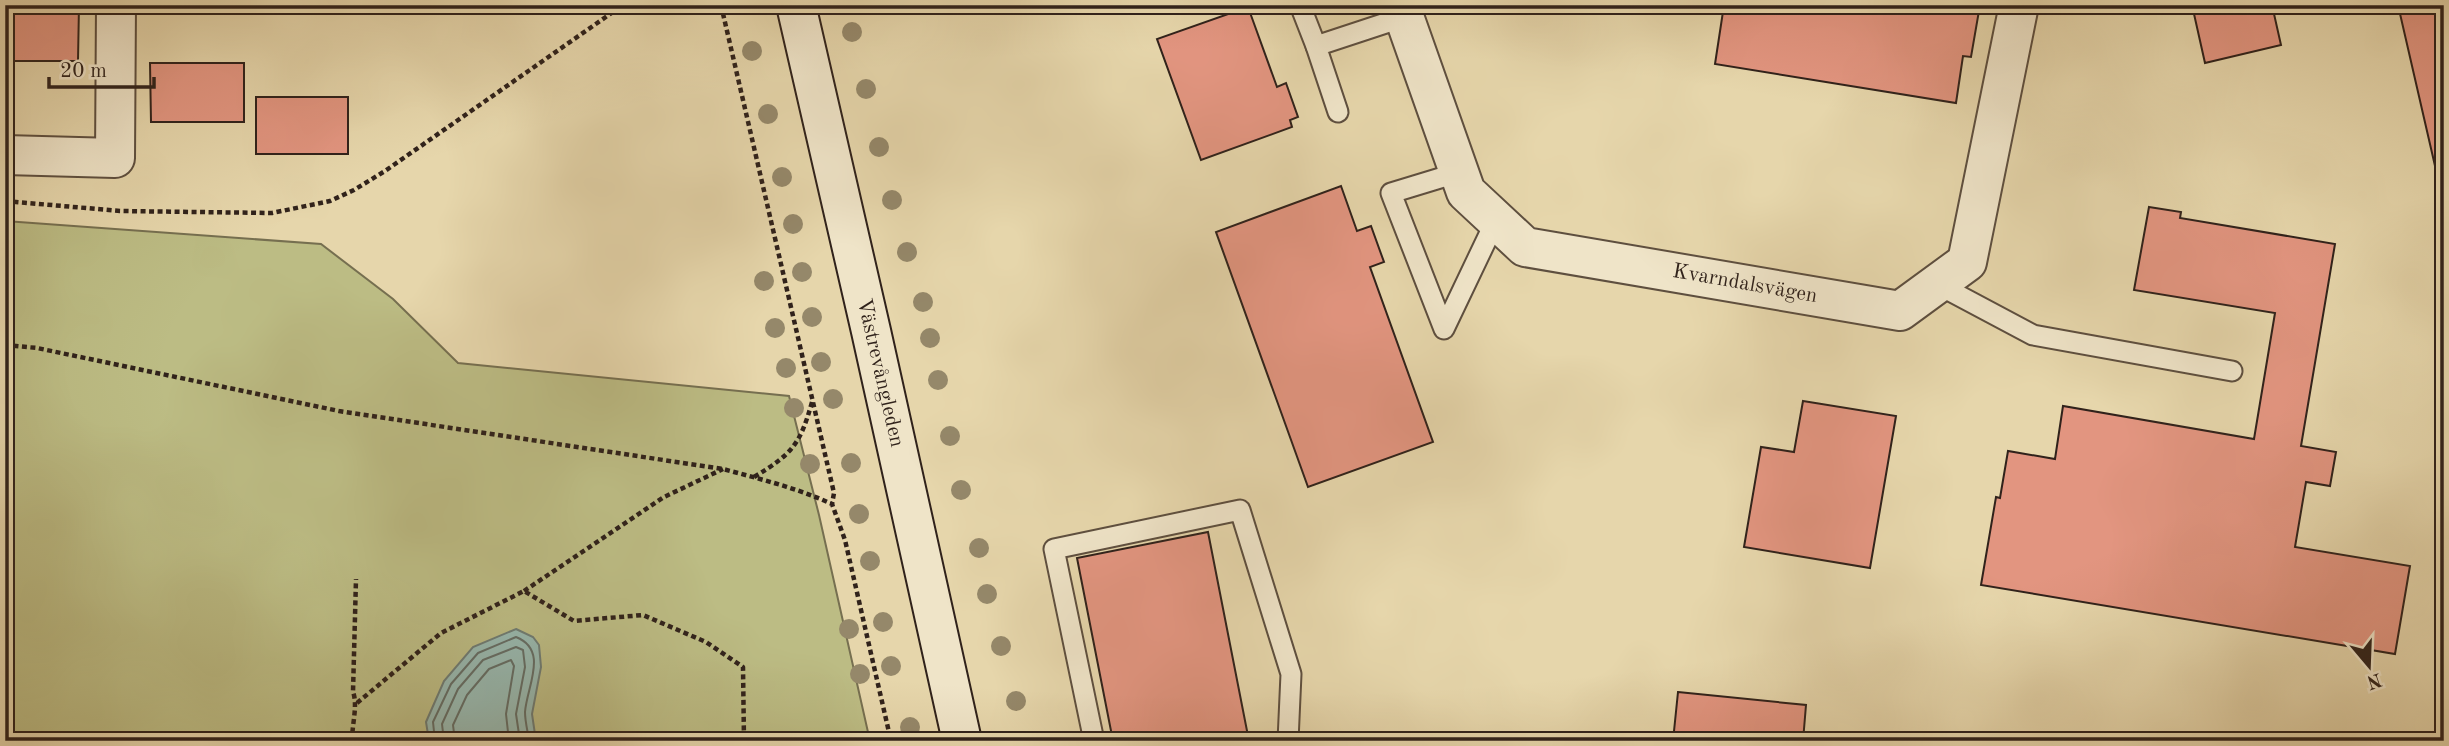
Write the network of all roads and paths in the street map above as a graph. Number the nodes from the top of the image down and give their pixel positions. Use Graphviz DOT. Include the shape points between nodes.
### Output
graph roads {
  1 [pos="116,5"];
  2 [pos="623,5"];
  3 [pos="721,5"];
  4 [pos="796,5"];
  5 [pos="1300,5"];
  6 [pos="2019,5"];
  7 [pos="1402,11"];
  8 [pos="1315,46"];
  9 [pos="1338,112"];
  10 [pos="5,155"];
  11 [pos="1460,173"];
  12 [pos="5,201"];
  13 [pos="1496,220"];
  14 [pos="1937,284"];
  15 [pos="5,345"];
  16 [pos="2231,371"];
  17 [pos="813,401"];
  18 [pos="723,469"];
  19 [pos="754,477"];
  20 [pos="832,504"];
  21 [pos="356,579"];
  22 [pos="524,591"];
  23 [pos="357,703"];
  24 [pos="352,741"];
  25 [pos="744,741"];
  26 [pos="891,741"];
  27 [pos="961,741"];
  28 [pos="1094,741"];
  29 [pos="1288,741"];
  1 -- 10 [label="street" via="115,158"];
  2 -- 12 [label="path" via="385,171 330,201 272,213 120,211"];
  3 -- 17 [label="path"];
  4 -- 27 [label="street, Västrevångleden"];
  5 -- 8 [label="lane"];
  6 -- 14 [label="street, Kvarndalsvägen" via="1967,262"];
  7 -- 8 [label="lane"];
  7 -- 11 [label="street, Kvarndalsvägen"];
  8 -- 9 [label="lane"];
  11 -- 13 [label="street, Kvarndalsvägen" via="1466,192"];
  11 -- 13 [label="lane" via="1391,193 1444,328"];
  13 -- 14 [label="street, Kvarndalsvägen" via="1525,247 1900,311"];
  14 -- 16 [label="lane" via="2033,335"];
  15 -- 18 [label="path" via="49,350 339,411"];
  17 -- 19 [label="path" via="804,431 784,459"];
  17 -- 20 [label="path" via="834,493"];
  18 -- 19 [label="path"];
  18 -- 22 [label="path" via="664,497"];
  19 -- 20 [label="path"];
  20 -- 26 [label="path" via="845,540"];
  21 -- 23 [label="path" via="353,692"];
  22 -- 23 [label="path" via="441,633"];
  22 -- 25 [label="path" via="574,621 643,615 706,642 743,667"];
  23 -- 24 [label="path"];
  28 -- 29 [label="lane" via="1054,549 1240,510 1291,674"];
}
